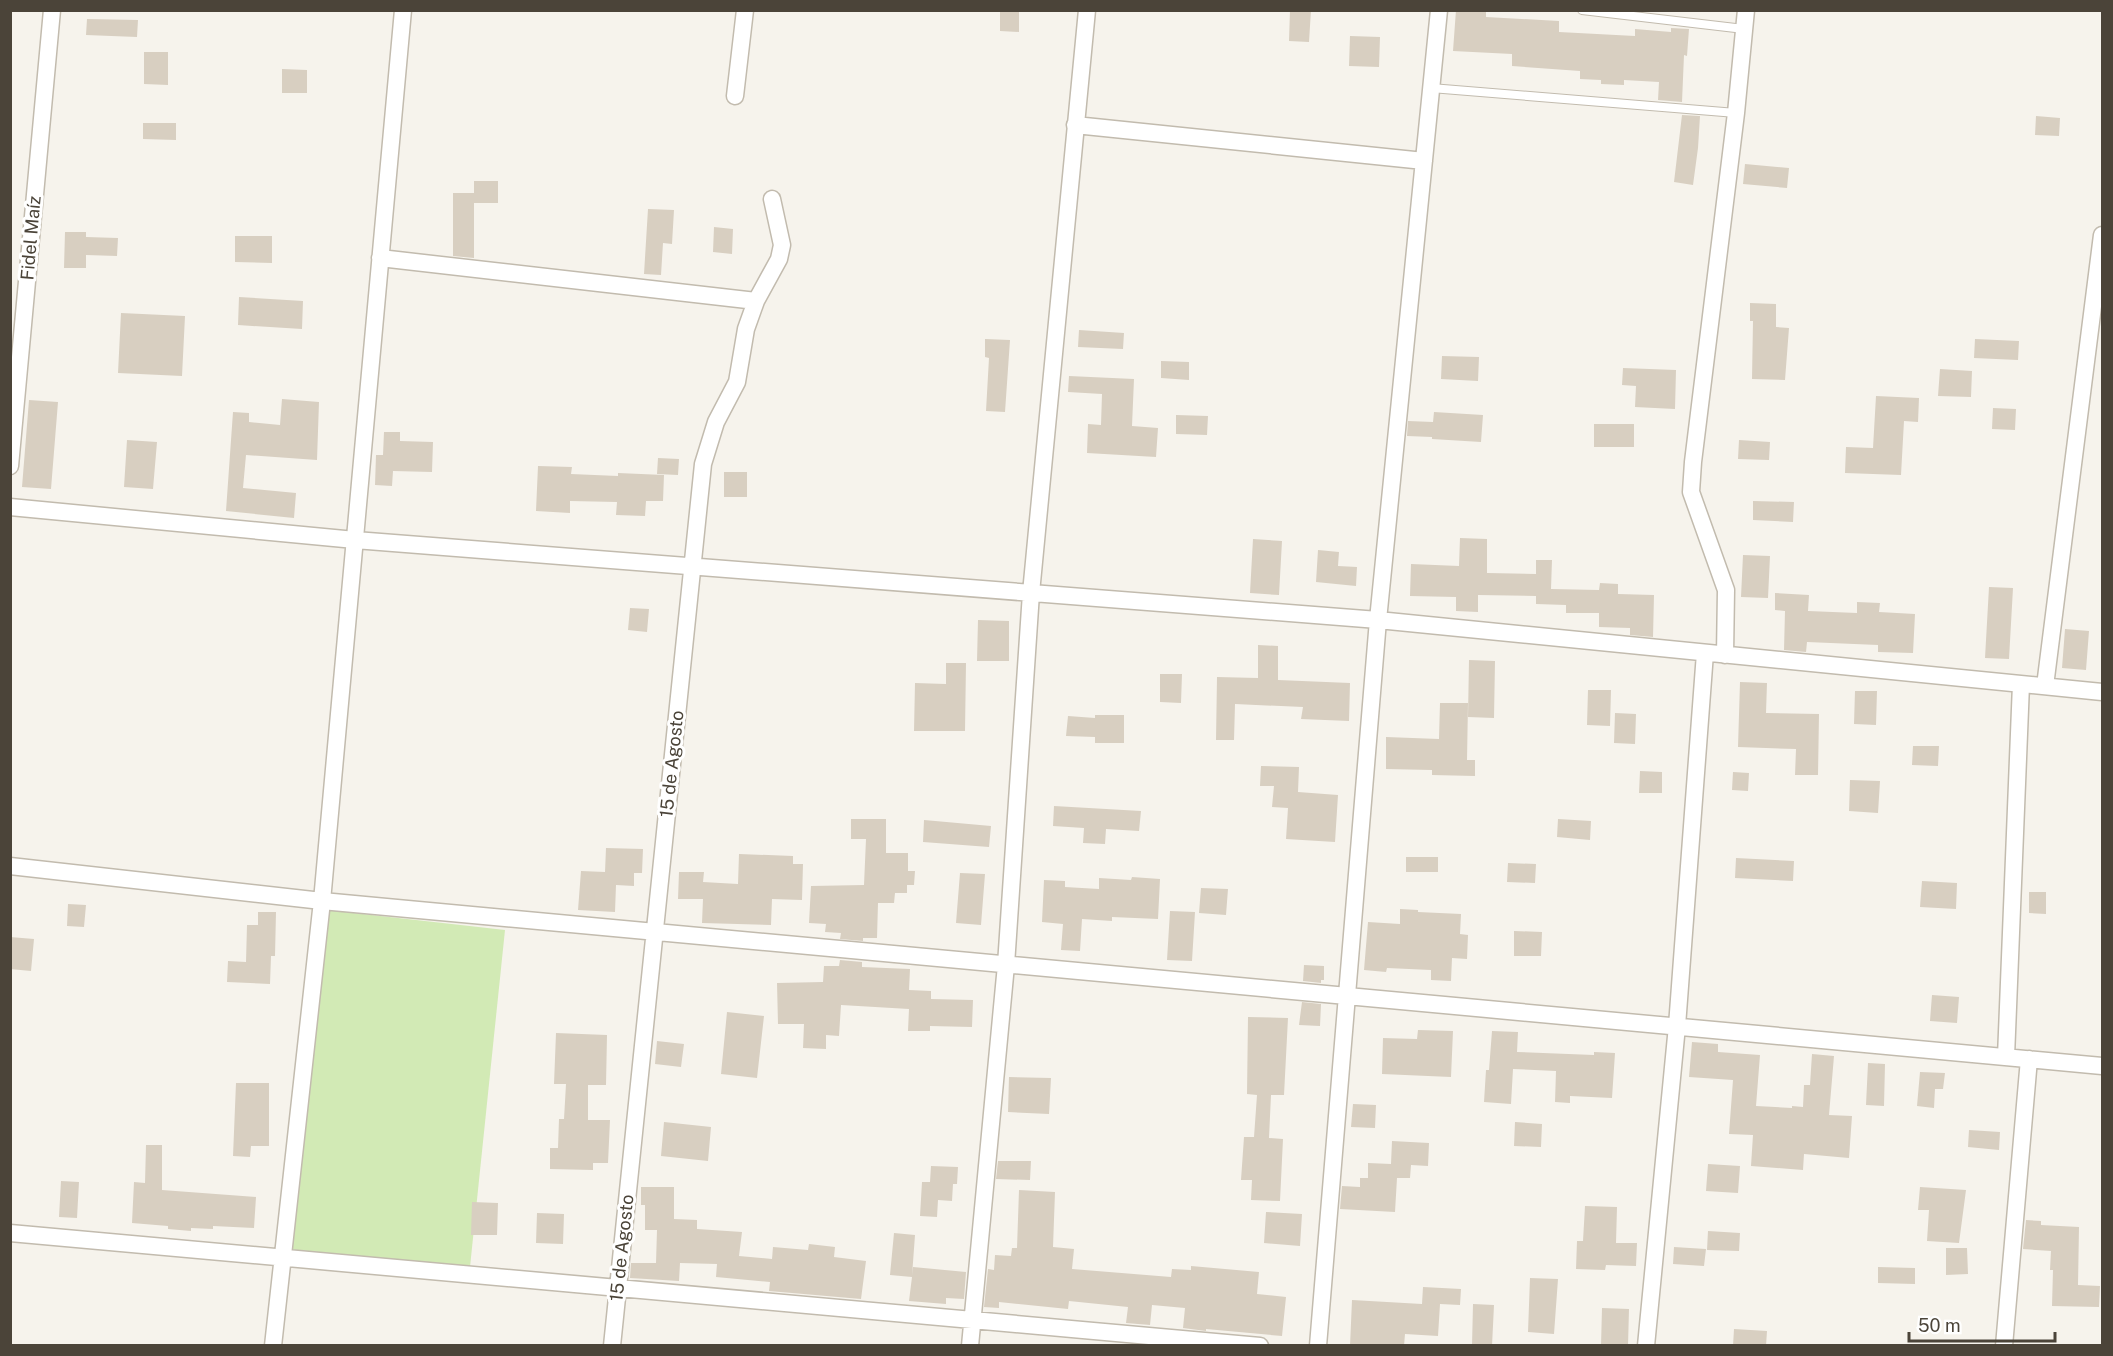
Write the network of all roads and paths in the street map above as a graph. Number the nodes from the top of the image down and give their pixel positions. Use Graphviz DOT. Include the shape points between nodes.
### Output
graph roads {
  1 [pos="52,10"];
  2 [pos="402,10"];
  3 [pos="745,10"];
  4 [pos="1087,10"];
  5 [pos="1439,10"];
  6 [pos="1582,10"];
  7 [pos="1746,10"];
  8 [pos="1744,29"];
  9 [pos="1431,88"];
  10 [pos="735,96"];
  11 [pos="1736,113"];
  12 [pos="1076,125"];
  13 [pos="1424,161"];
  14 [pos="772,199"];
  15 [pos="2103,235"];
  16 [pos="380,258"];
  17 [pos="756,302"];
  18 [pos="10,466"];
  19 [pos="10,507"];
  20 [pos="355,540"];
  21 [pos="694,566"];
  22 [pos="1031,593"];
  23 [pos="1378,620"];
  24 [pos="1705,653"];
  25 [pos="1725,655"];
  26 [pos="2021,684"];
  27 [pos="2045,686"];
  28 [pos="2103,692"];
  29 [pos="10,866"];
  30 [pos="322,901"];
  31 [pos="654,932"];
  32 [pos="1006,964"];
  33 [pos="1347,996"];
  34 [pos="1677,1026"];
  35 [pos="2006,1057"];
  36 [pos="2029,1059"];
  37 [pos="2103,1066"];
  38 [pos="10,1233"];
  39 [pos="282,1257"];
  40 [pos="619,1288"];
  41 [pos="972,1319"];
  42 [pos="273,1346"];
  43 [pos="612,1346"];
  44 [pos="970,1346"];
  45 [pos="1260,1346"];
  46 [pos="1318,1346"];
  47 [pos="1646,1346"];
  48 [pos="2004,1346"];
  1 -- 18 [label="street, Fidel Maíz"];
  2 -- 16 [label="street"];
  3 -- 10 [label="street"];
  4 -- 12 [label="street"];
  5 -- 9 [label="street"];
  6 -- 8 [label="lane"];
  7 -- 8 [label="street"];
  8 -- 11 [label="street"];
  9 -- 11 [label="lane"];
  9 -- 13 [label="street"];
  11 -- 25 [label="street" via="1691,492 1726,590"];
  12 -- 13 [label="street"];
  12 -- 22 [label="street"];
  13 -- 23 [label="street"];
  14 -- 17 [label="street, 15 de Agosto" via="782,245 779,259"];
  15 -- 27 [label="street"];
  16 -- 17 [label="street"];
  16 -- 20 [label="street"];
  17 -- 21 [label="street, 15 de Agosto" via="746,329 737,382 716,422 704,464"];
  19 -- 20 [label="street"];
  20 -- 21 [label="street"];
  20 -- 30 [label="street"];
  21 -- 22 [label="street"];
  21 -- 31 [label="street, 15 de Agosto"];
  22 -- 23 [label="street"];
  22 -- 32 [label="street"];
  23 -- 24 [label="street"];
  23 -- 33 [label="street"];
  24 -- 25 [label="street"];
  24 -- 34 [label="street"];
  25 -- 26 [label="street"];
  26 -- 27 [label="street"];
  26 -- 35 [label="street"];
  27 -- 28 [label="street"];
  29 -- 30 [label="street"];
  30 -- 31 [label="street"];
  30 -- 39 [label="street"];
  31 -- 32 [label="street"];
  31 -- 40 [label="street, 15 de Agosto"];
  32 -- 33 [label="street"];
  32 -- 41 [label="street"];
  33 -- 34 [label="street"];
  33 -- 46 [label="street"];
  34 -- 35 [label="street"];
  34 -- 47 [label="street"];
  35 -- 36 [label="street"];
  36 -- 37 [label="street"];
  36 -- 48 [label="street"];
  38 -- 39 [label="street"];
  39 -- 40 [label="street"];
  39 -- 42 [label="street"];
  40 -- 41 [label="street"];
  40 -- 43 [label="street, 15 de Agosto"];
  41 -- 44 [label="street"];
  41 -- 45 [label="street"];
}
